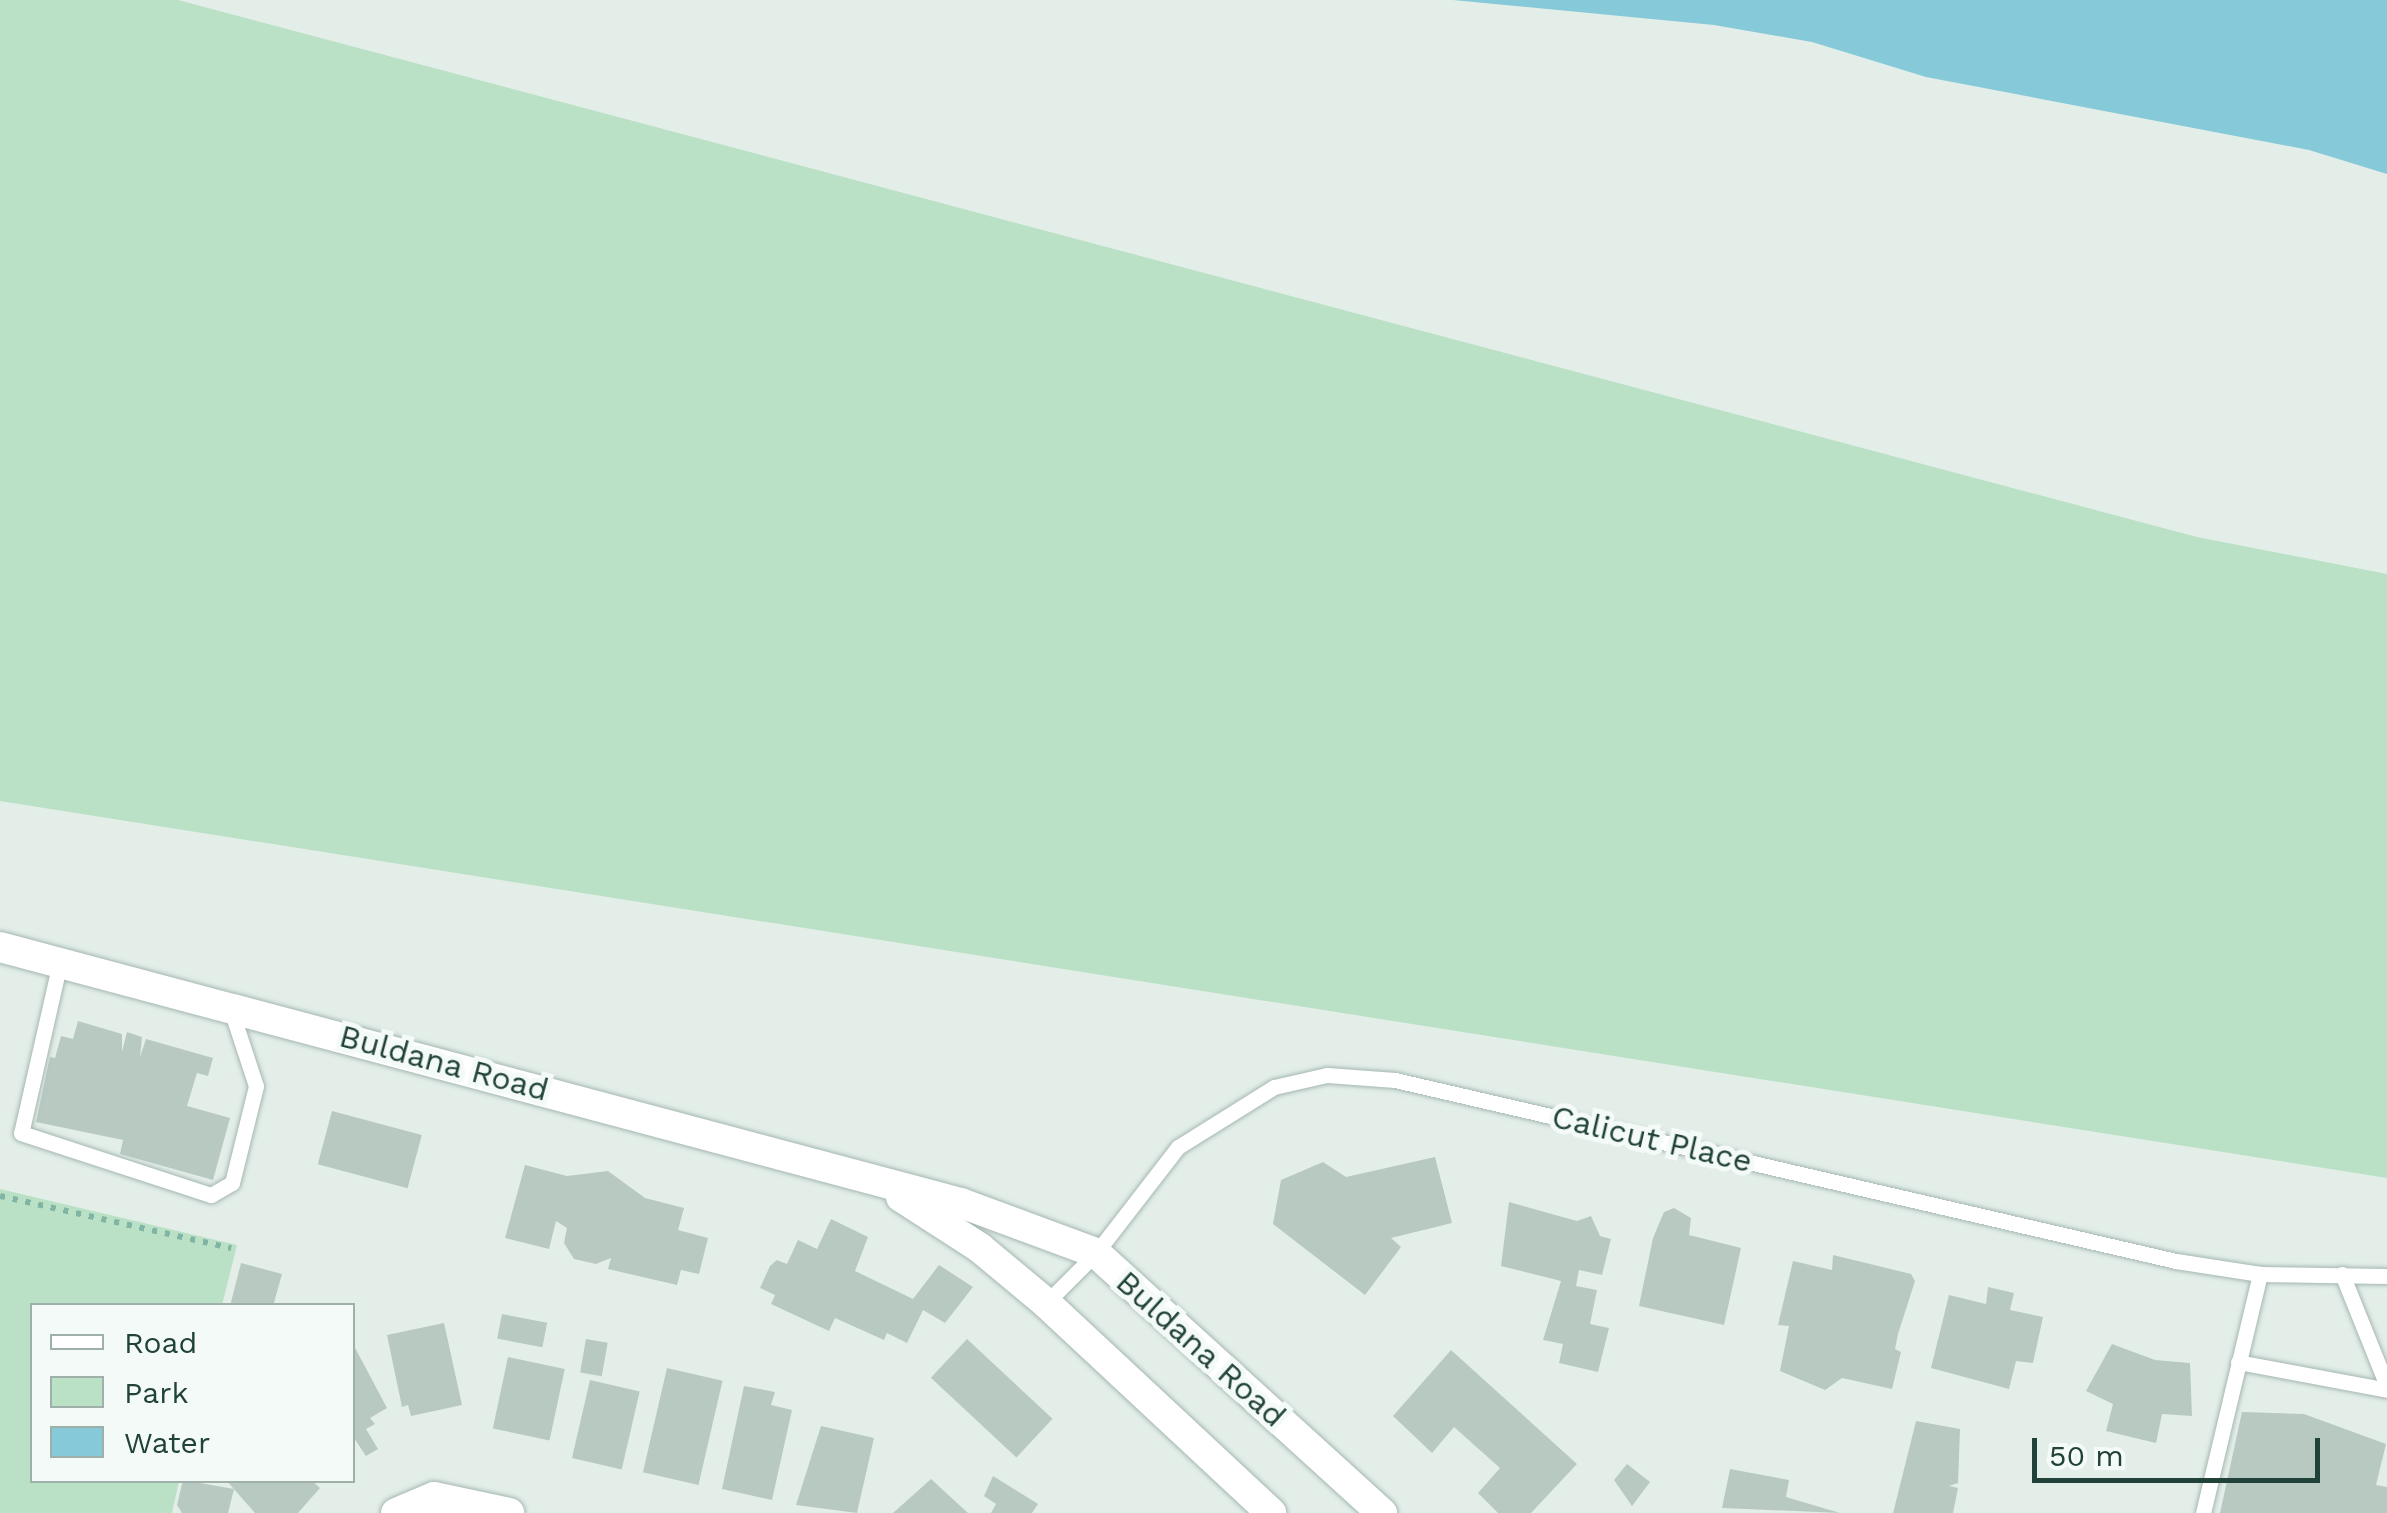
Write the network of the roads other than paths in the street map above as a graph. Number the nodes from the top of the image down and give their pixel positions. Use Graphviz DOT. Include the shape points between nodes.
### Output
graph roads {
  1 [pos="0,947"];
  2 [pos="60,962"];
  3 [pos="230,1007"];
  4 [pos="885,1187"];
  5 [pos="1096,1253"];
  6 [pos="2260,1274"];
  7 [pos="2342,1274"];
  8 [pos="2387,1276"];
  9 [pos="1046,1303"];
  10 [pos="2238,1362"];
  11 [pos="2387,1388"];
  12 [pos="396,1513"];
  13 [pos="509,1513"];
  14 [pos="1270,1513"];
  15 [pos="1382,1513"];
  16 [pos="2203,1513"];
  1 -- 2 [label="street, Buldana Road"];
  2 -- 3 [label="street, Buldana Road"];
  2 -- 3 [label="lane" via="21,1134 211,1194 232,1183 256,1086"];
  3 -- 4 [label="street, Buldana Road"];
  4 -- 5 [label="street, Buldana Road" via="1010,1218"];
  4 -- 9 [label="street, Buldana Road" via="980,1248"];
  5 -- 6 [label="lane, Calicut Place" via="1178,1147 1274,1087 1327,1076 1395,1080 2176,1261"];
  5 -- 9 [label="lane, Calicut Place"];
  5 -- 15 [label="street, Buldana Road"];
  6 -- 7 [label="lane, Calicut Place"];
  6 -- 10 [label="lane"];
  7 -- 8 [label="lane, Calicut Place"];
  7 -- 11 [label="lane"];
  9 -- 14 [label="street, Buldana Road"];
  10 -- 11 [label="lane"];
  10 -- 16 [label="lane"];
  12 -- 13 [label="street" via="434,1497"];
}
